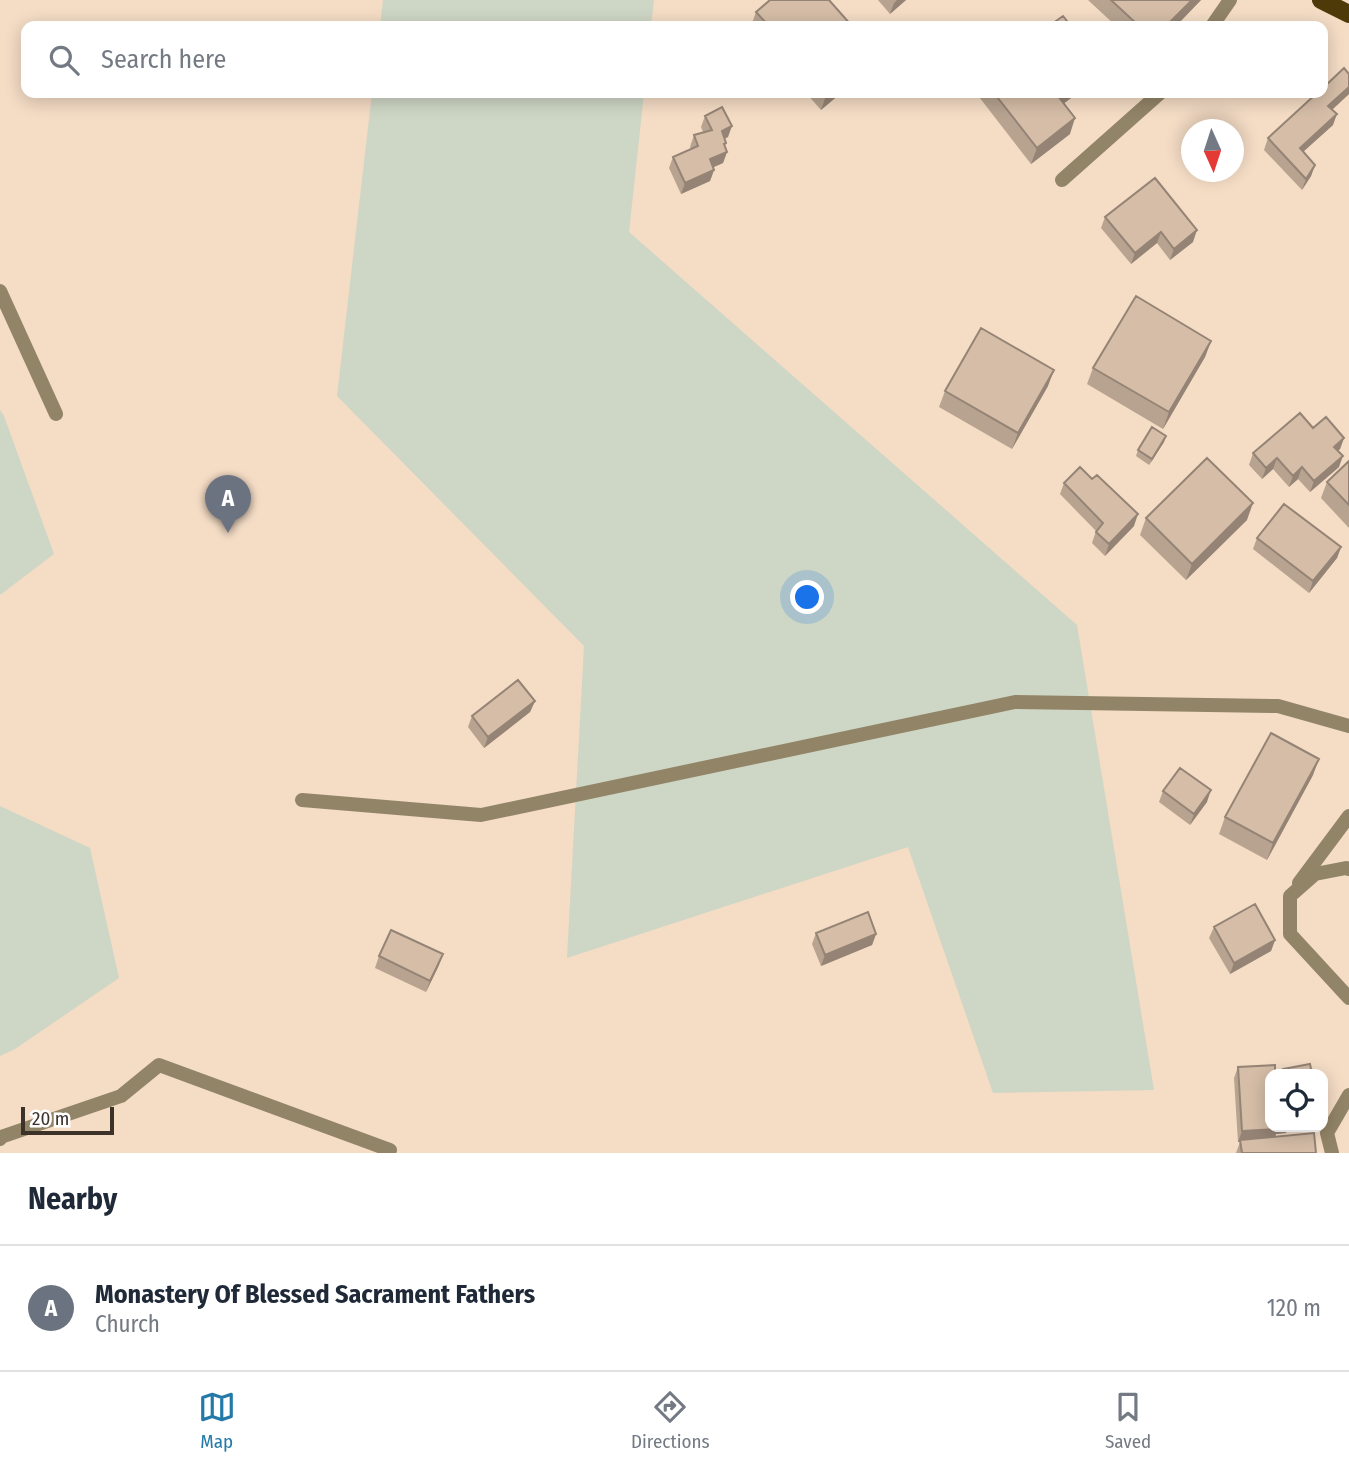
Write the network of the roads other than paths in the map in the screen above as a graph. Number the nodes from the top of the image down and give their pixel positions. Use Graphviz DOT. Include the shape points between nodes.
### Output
graph roads {
  1 [pos="1230,0"];
  2 [pos="1321,0"];
  3 [pos="1349,14"];
  4 [pos="1215,21"];
  5 [pos="1154,98"];
  6 [pos="1062,180"];
  7 [pos="0,291"];
  8 [pos="56,414"];
  9 [pos="1349,726"];
  10 [pos="302,800"];
  11 [pos="1349,816"];
  12 [pos="1349,869"];
  13 [pos="1290,896"];
  14 [pos="1349,998"];
  15 [pos="1349,1095"];
  16 [pos="0,1139"];
  17 [pos="390,1150"];
  18 [pos="1332,1153"];
  1 -- 4 [label="street"];
  2 -- 3 [label="main road"];
  5 -- 6 [label="street"];
  7 -- 8 [label="street"];
  9 -- 10 [label="street" via="1278,706 1015,702 481,815"];
  11 -- 13 [label="street"];
  12 -- 13 [label="street" via="1315,874"];
  13 -- 14 [label="street" via="1290,934"];
  15 -- 18 [label="street" via="1327,1133"];
  16 -- 17 [label="street" via="121,1096 159,1065"];
}
